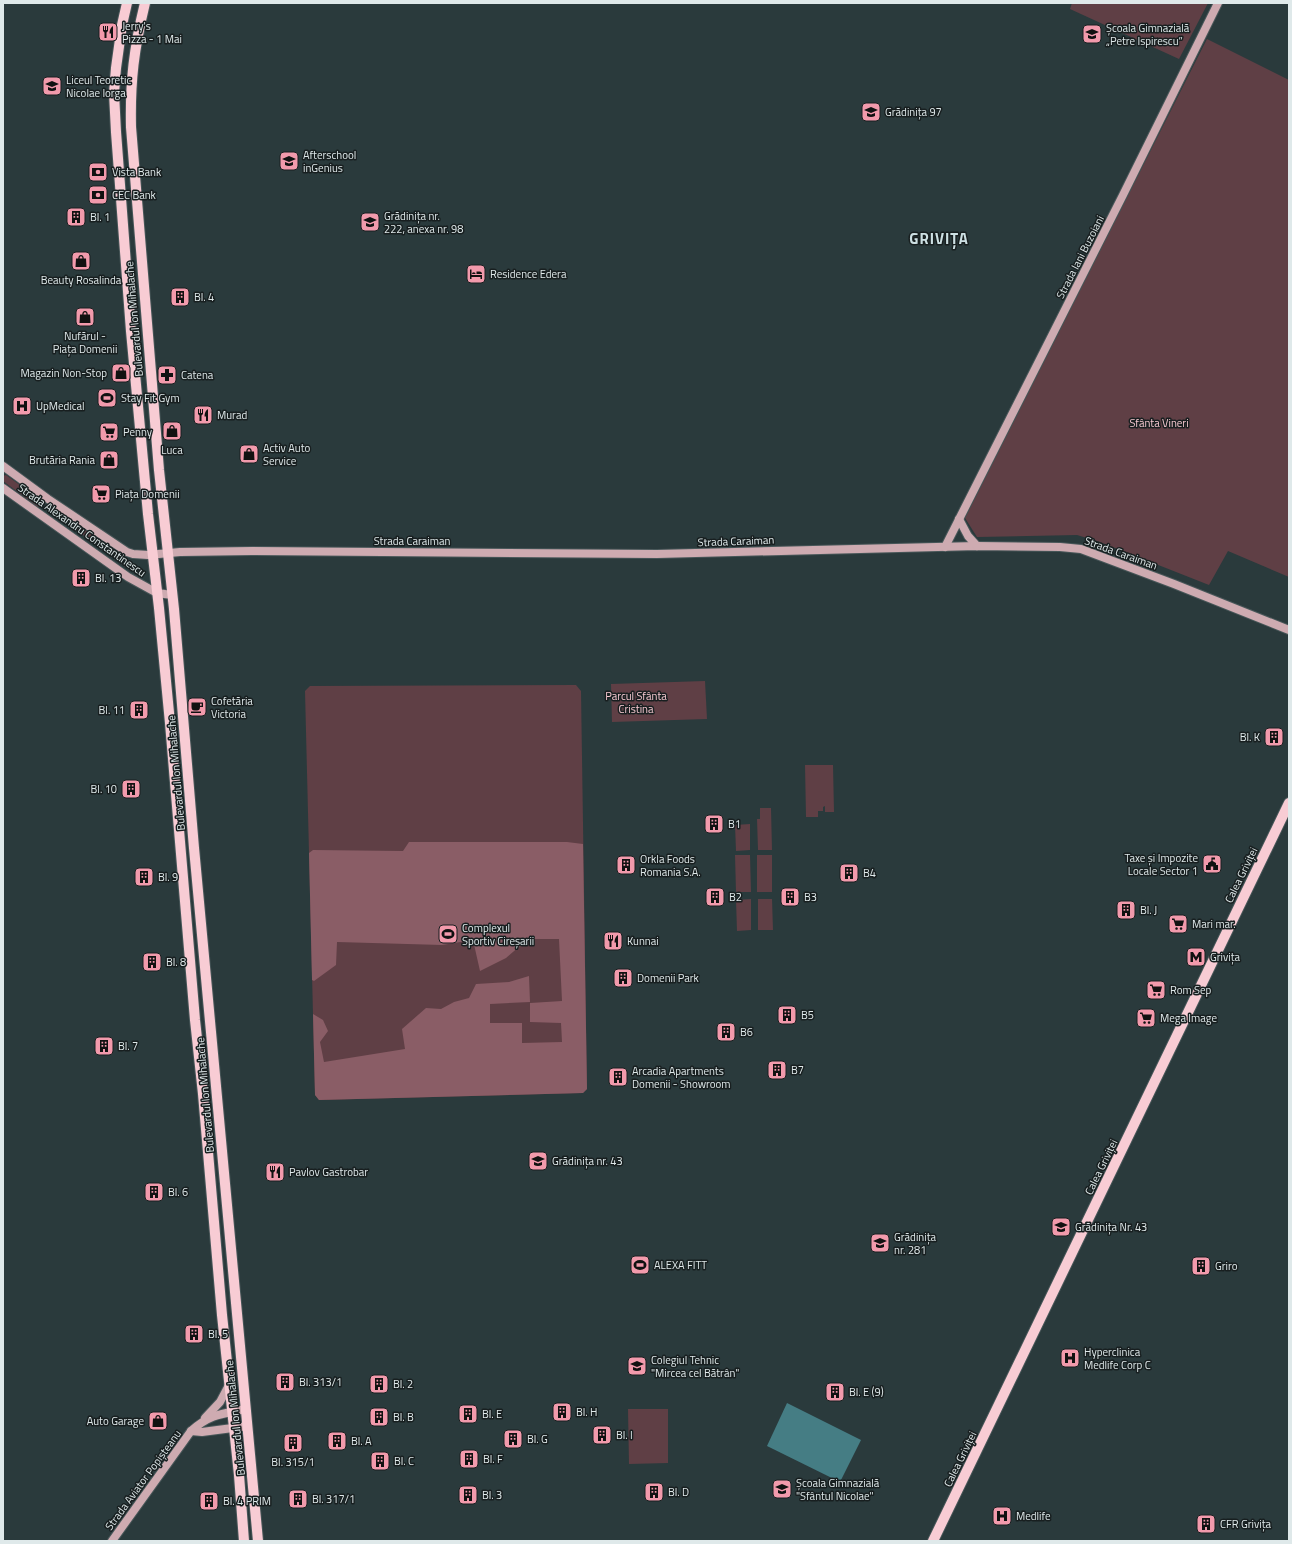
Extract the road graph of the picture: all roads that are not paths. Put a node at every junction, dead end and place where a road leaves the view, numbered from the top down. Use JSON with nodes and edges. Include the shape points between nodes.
{"nodes":[{"id":1,"x":127,"y":3,"type":"edge"},
{"id":2,"x":145,"y":3,"type":"edge"},
{"id":3,"x":1218,"y":3,"type":"edge"},
{"id":4,"x":3,"y":466,"type":"edge"},
{"id":5,"x":3,"y":488,"type":"edge"},
{"id":6,"x":959,"y":519,"type":"junction"},
{"id":7,"x":978,"y":546,"type":"junction"},
{"id":8,"x":945,"y":547,"type":"junction"},
{"id":9,"x":168,"y":553,"type":"junction"},
{"id":10,"x":152,"y":554,"type":"junction"},
{"id":11,"x":157,"y":593,"type":"junction"},
{"id":12,"x":172,"y":595,"type":"junction"},
{"id":13,"x":1289,"y":630,"type":"edge"},
{"id":14,"x":1289,"y":803,"type":"edge"},
{"id":15,"x":229,"y":1385,"type":"junction"},
{"id":16,"x":246,"y":1409,"type":"junction"},
{"id":17,"x":232,"y":1412,"type":"junction"},
{"id":18,"x":202,"y":1421,"type":"junction"},
{"id":19,"x":248,"y":1426,"type":"junction"},
{"id":20,"x":234,"y":1428,"type":"junction"},
{"id":21,"x":192,"y":1431,"type":"junction"},
{"id":22,"x":112,"y":1541,"type":"edge"},
{"id":23,"x":244,"y":1541,"type":"edge"},
{"id":24,"x":258,"y":1541,"type":"edge"},
{"id":25,"x":934,"y":1541,"type":"edge"}],
"edges":[{"from":1,"to":10,"type":"main road","name":"Bulevardul Ion Mihalache","via":[[117,54],[115,107],[131,331]]},
{"from":2,"to":9,"type":"main road","name":"Bulevardul Ion Mihalache","via":[[133,63],[130,127]]},
{"from":3,"to":6,"type":"street","name":"Strada Iani Buzoiani"},
{"from":4,"to":10,"type":"street","name":"Strada Alexandru Constantinescu","via":[[127,552],[139,555]]},
{"from":5,"to":11,"type":"street","name":"Strada Alexandru Constantinescu","via":[[128,578]]},
{"from":6,"to":7,"type":"street","via":[[968,536]]},
{"from":6,"to":8,"type":"street","name":"Strada Iani Buzoiani"},
{"from":7,"to":8,"type":"street","name":"Strada Caraiman"},
{"from":7,"to":13,"type":"street","name":"Strada Caraiman","via":[[1060,546],[1081,549]]},
{"from":8,"to":9,"type":"street","name":"Strada Caraiman","via":[[657,554],[259,551]]},
{"from":9,"to":10,"type":"street","name":"Strada Alexandru Constantinescu"},
{"from":9,"to":12,"type":"main road","name":"Bulevardul Ion Mihalache"},
{"from":10,"to":11,"type":"main road","name":"Bulevardul Ion Mihalache"},
{"from":11,"to":12,"type":"street","name":"Strada Alexandru Constantinescu"},
{"from":11,"to":15,"type":"main road","name":"Bulevardul Ion Mihalache"},
{"from":12,"to":16,"type":"main road","name":"Bulevardul Ion Mihalache"},
{"from":14,"to":25,"type":"main road","name":"Calea Griviței"},
{"from":15,"to":17,"type":"main road","name":"Bulevardul Ion Mihalache"},
{"from":15,"to":18,"type":"street","via":[[220,1402]]},
{"from":16,"to":17,"type":"street","name":"Strada Aviator Popișteanu"},
{"from":16,"to":19,"type":"main road","name":"Bulevardul Ion Mihalache"},
{"from":17,"to":18,"type":"street","name":"Strada Aviator Popișteanu"},
{"from":17,"to":20,"type":"main road","name":"Bulevardul Ion Mihalache"},
{"from":18,"to":21,"type":"street","name":"Strada Aviator Popișteanu"},
{"from":19,"to":20,"type":"street","name":"Strada Aviator Popișteanu"},
{"from":19,"to":24,"type":"main road","name":"Bulevardul Ion Mihalache"},
{"from":20,"to":21,"type":"street","name":"Strada Aviator Popișteanu"},
{"from":20,"to":23,"type":"main road","name":"Bulevardul Ion Mihalache"},
{"from":21,"to":22,"type":"street","name":"Strada Aviator Popișteanu"}]}
